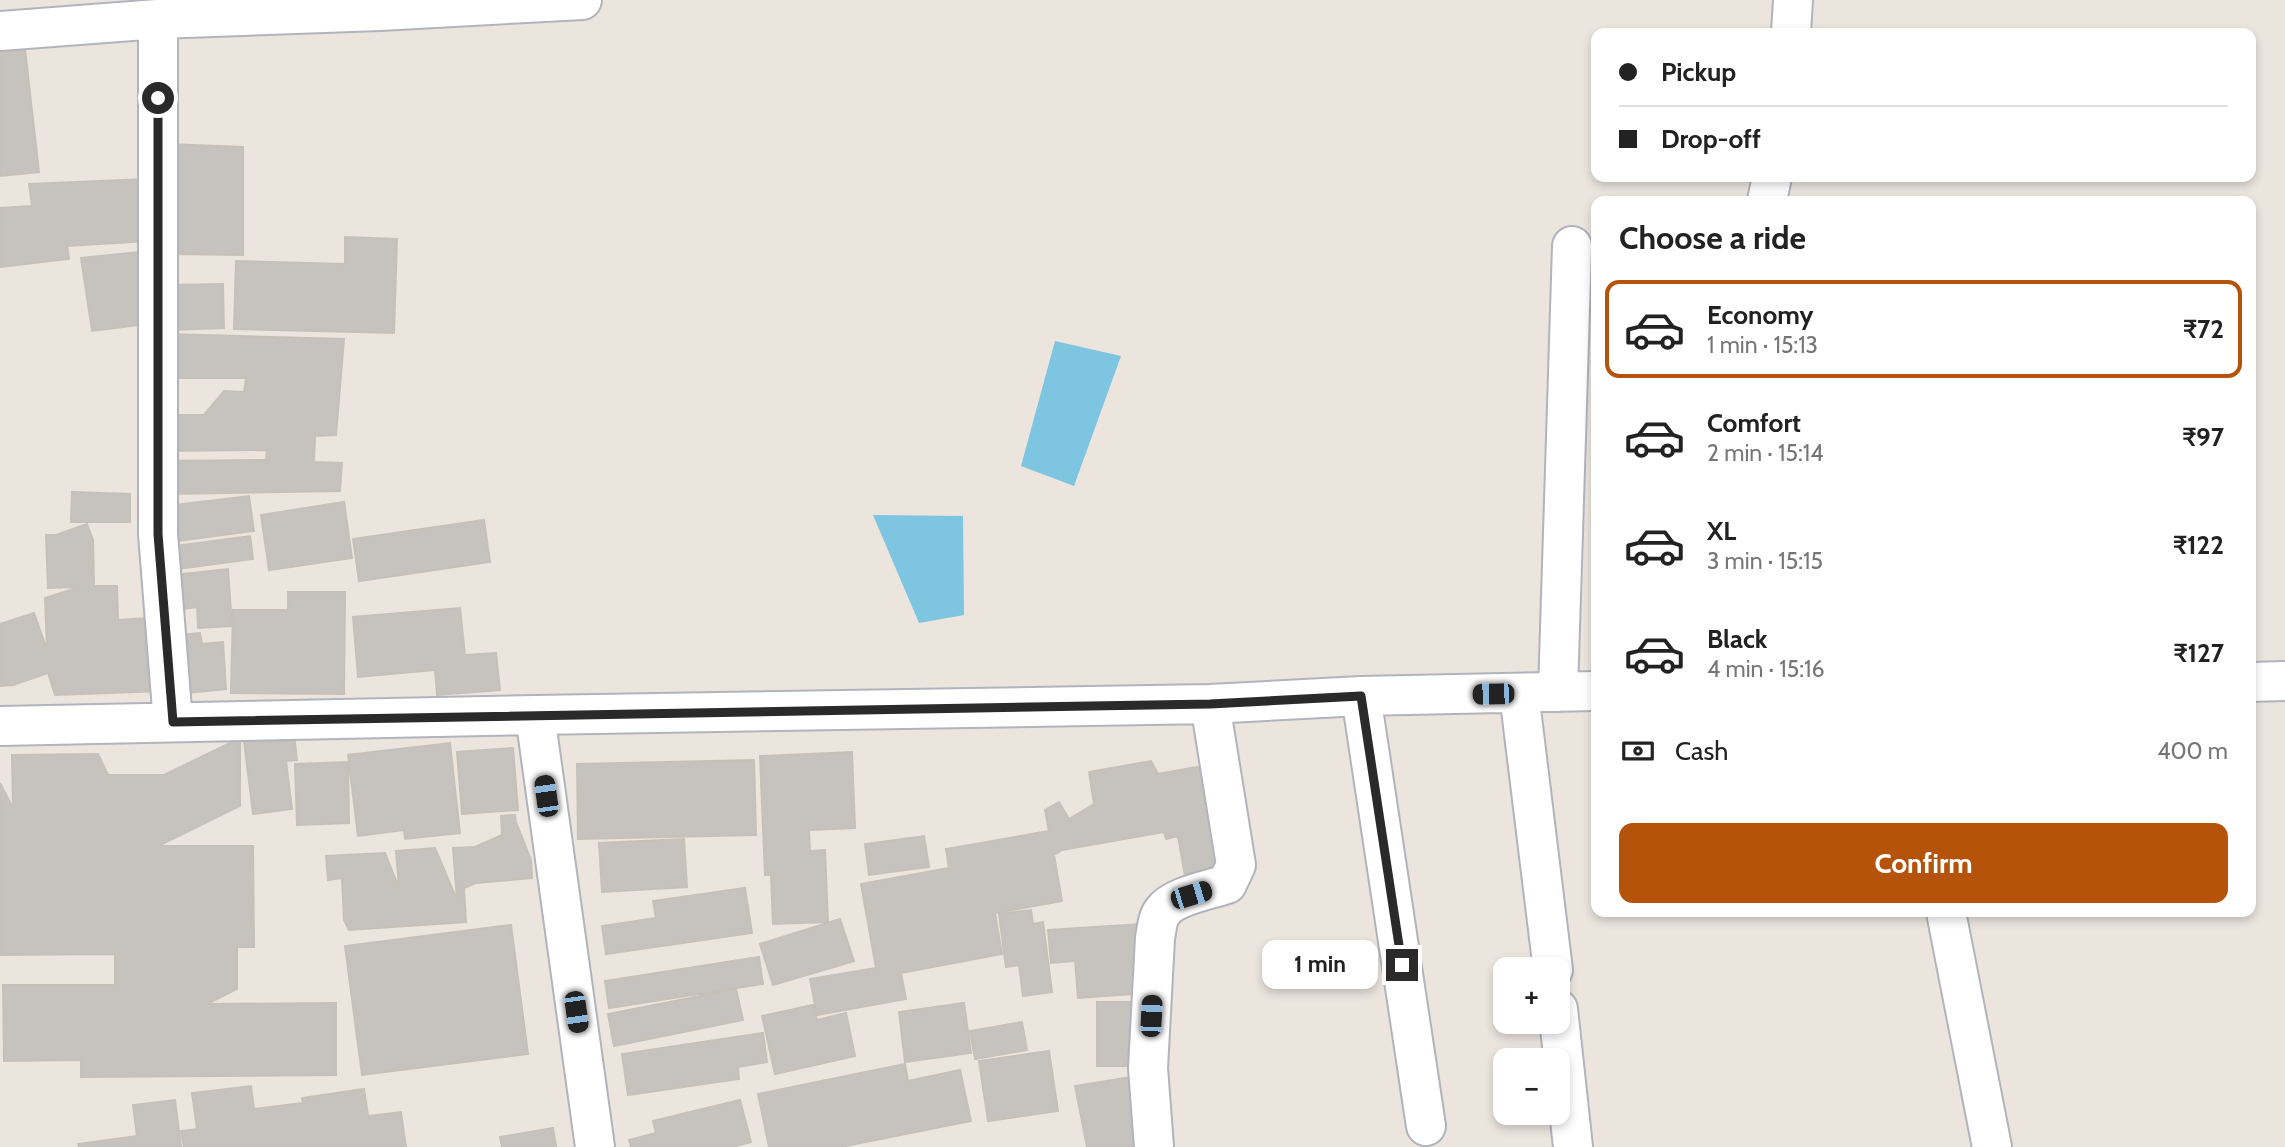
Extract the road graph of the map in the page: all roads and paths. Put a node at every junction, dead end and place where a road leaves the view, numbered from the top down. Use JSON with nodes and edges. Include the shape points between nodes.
{"nodes":[{"id":1,"x":582,"y":0,"type":"edge"},
{"id":2,"x":1793,"y":0,"type":"edge"},
{"id":3,"x":38,"y":14,"type":"edge"},
{"id":4,"x":159,"y":19,"type":"junction"},
{"id":5,"x":1790,"y":28,"type":"edge"},
{"id":6,"x":0,"y":31,"type":"edge"},
{"id":7,"x":1572,"y":246,"type":"dead end"},
{"id":8,"x":2285,"y":681,"type":"edge"},
{"id":9,"x":2256,"y":682,"type":"edge"},
{"id":10,"x":1591,"y":691,"type":"edge"},
{"id":11,"x":1558,"y":692,"type":"junction"},
{"id":12,"x":1519,"y":693,"type":"junction"},
{"id":13,"x":1361,"y":696,"type":"junction"},
{"id":14,"x":1210,"y":704,"type":"junction"},
{"id":15,"x":535,"y":715,"type":"junction"},
{"id":16,"x":173,"y":722,"type":"junction"},
{"id":17,"x":0,"y":726,"type":"edge"},
{"id":18,"x":1947,"y":917,"type":"edge"},
{"id":19,"x":1551,"y":957,"type":"edge"},
{"id":20,"x":1561,"y":1034,"type":"edge"},
{"id":21,"x":1426,"y":1126,"type":"dead end"},
{"id":22,"x":595,"y":1147,"type":"edge"},
{"id":23,"x":1154,"y":1147,"type":"edge"},
{"id":24,"x":1573,"y":1147,"type":"edge"},
{"id":25,"x":1992,"y":1147,"type":"edge"}],
"edges":[{"from":1,"to":4,"type":"street"},
{"from":2,"to":5,"type":"street"},
{"from":3,"to":4,"type":"street"},
{"from":3,"to":6,"type":"street"},
{"from":4,"to":16,"type":"street","via":[[158,534]]},
{"from":7,"to":11,"type":"street"},
{"from":8,"to":9,"type":"street"},
{"from":10,"to":11,"type":"street"},
{"from":11,"to":12,"type":"street"},
{"from":12,"to":13,"type":"street"},
{"from":12,"to":19,"type":"street"},
{"from":13,"to":14,"type":"street"},
{"from":13,"to":21,"type":"street"},
{"from":14,"to":15,"type":"street"},
{"from":14,"to":23,"type":"street","via":[[1236,866],[1227,884],[1173,901],[1158,922],[1148,1068]]},
{"from":15,"to":16,"type":"street"},
{"from":15,"to":22,"type":"street"},
{"from":16,"to":17,"type":"street"},
{"from":18,"to":25,"type":"street"},
{"from":20,"to":24,"type":"street"}]}
